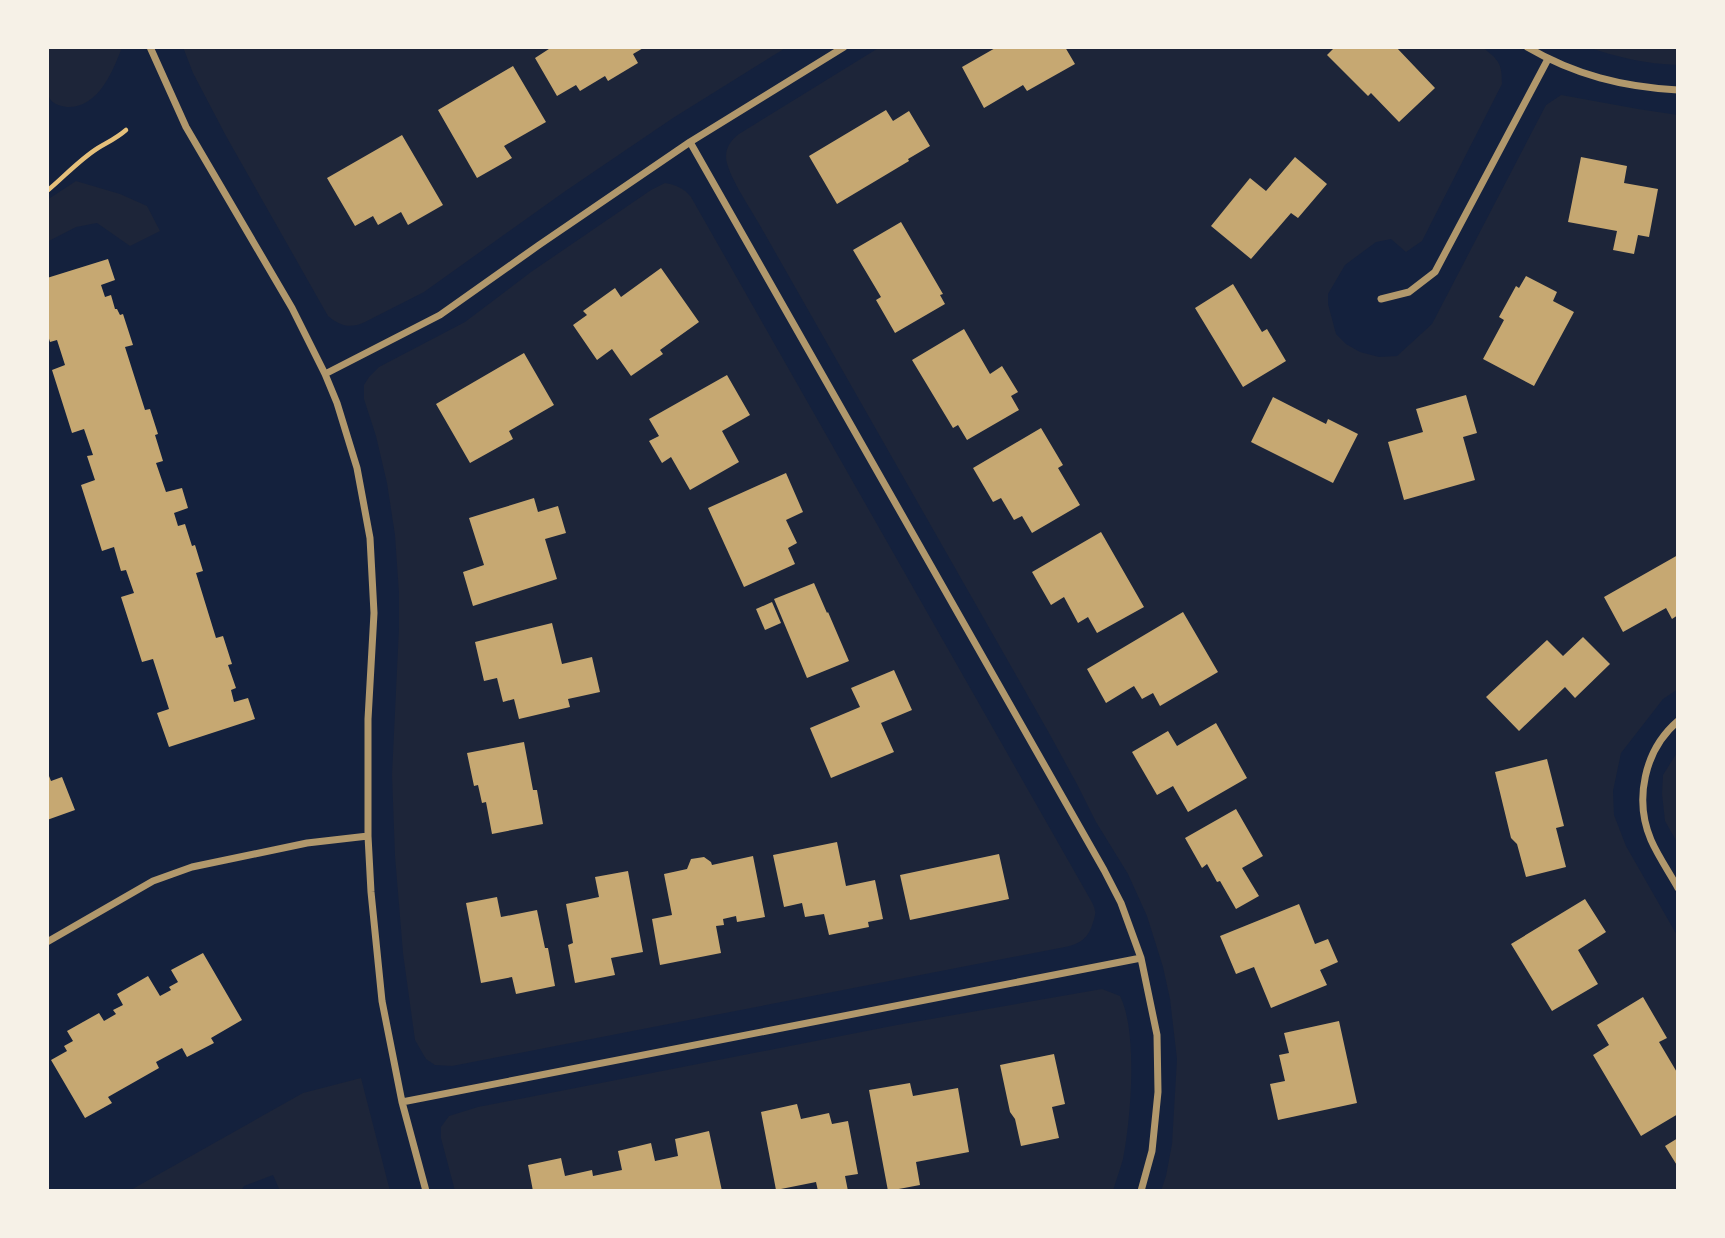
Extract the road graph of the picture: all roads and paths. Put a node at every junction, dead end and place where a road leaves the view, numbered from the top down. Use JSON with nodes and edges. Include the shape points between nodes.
{"nodes":[{"id":1,"x":150,"y":47,"type":"edge"},
{"id":2,"x":844,"y":47,"type":"edge"},
{"id":3,"x":1527,"y":47,"type":"edge"},
{"id":4,"x":1548,"y":59,"type":"junction"},
{"id":5,"x":1678,"y":90,"type":"edge"},
{"id":6,"x":126,"y":130,"type":"dead end"},
{"id":7,"x":690,"y":142,"type":"junction"},
{"id":8,"x":47,"y":191,"type":"edge"},
{"id":9,"x":1381,"y":299,"type":"dead end"},
{"id":10,"x":325,"y":374,"type":"junction"},
{"id":11,"x":1678,"y":721,"type":"edge"},
{"id":12,"x":368,"y":836,"type":"junction"},
{"id":13,"x":1678,"y":888,"type":"edge"},
{"id":14,"x":47,"y":943,"type":"edge"},
{"id":15,"x":1141,"y":958,"type":"junction"},
{"id":16,"x":402,"y":1102,"type":"junction"},
{"id":17,"x":426,"y":1191,"type":"edge"},
{"id":18,"x":1141,"y":1191,"type":"edge"}],
"edges":[{"from":1,"to":10,"type":"street","via":[[186,127],[292,308]]},
{"from":2,"to":7,"type":"street"},
{"from":3,"to":4,"type":"street"},
{"from":4,"to":5,"type":"street","via":[[1597,78]]},
{"from":4,"to":9,"type":"street","via":[[1435,272],[1409,292]]},
{"from":6,"to":8,"type":"path"},
{"from":7,"to":10,"type":"street","via":[[440,315]]},
{"from":7,"to":15,"type":"street","via":[[1104,870]]},
{"from":10,"to":12,"type":"street","via":[[357,468],[370,538],[374,613]]},
{"from":11,"to":13,"type":"street","via":[[1654,751],[1643,782],[1643,814],[1651,841]]},
{"from":12,"to":14,"type":"street","via":[[307,843],[191,867],[153,881]]},
{"from":12,"to":16,"type":"street","via":[[382,1001]]},
{"from":15,"to":16,"type":"street"},
{"from":15,"to":18,"type":"street","via":[[1157,1035],[1158,1092],[1152,1151]]},
{"from":16,"to":17,"type":"street"}]}
